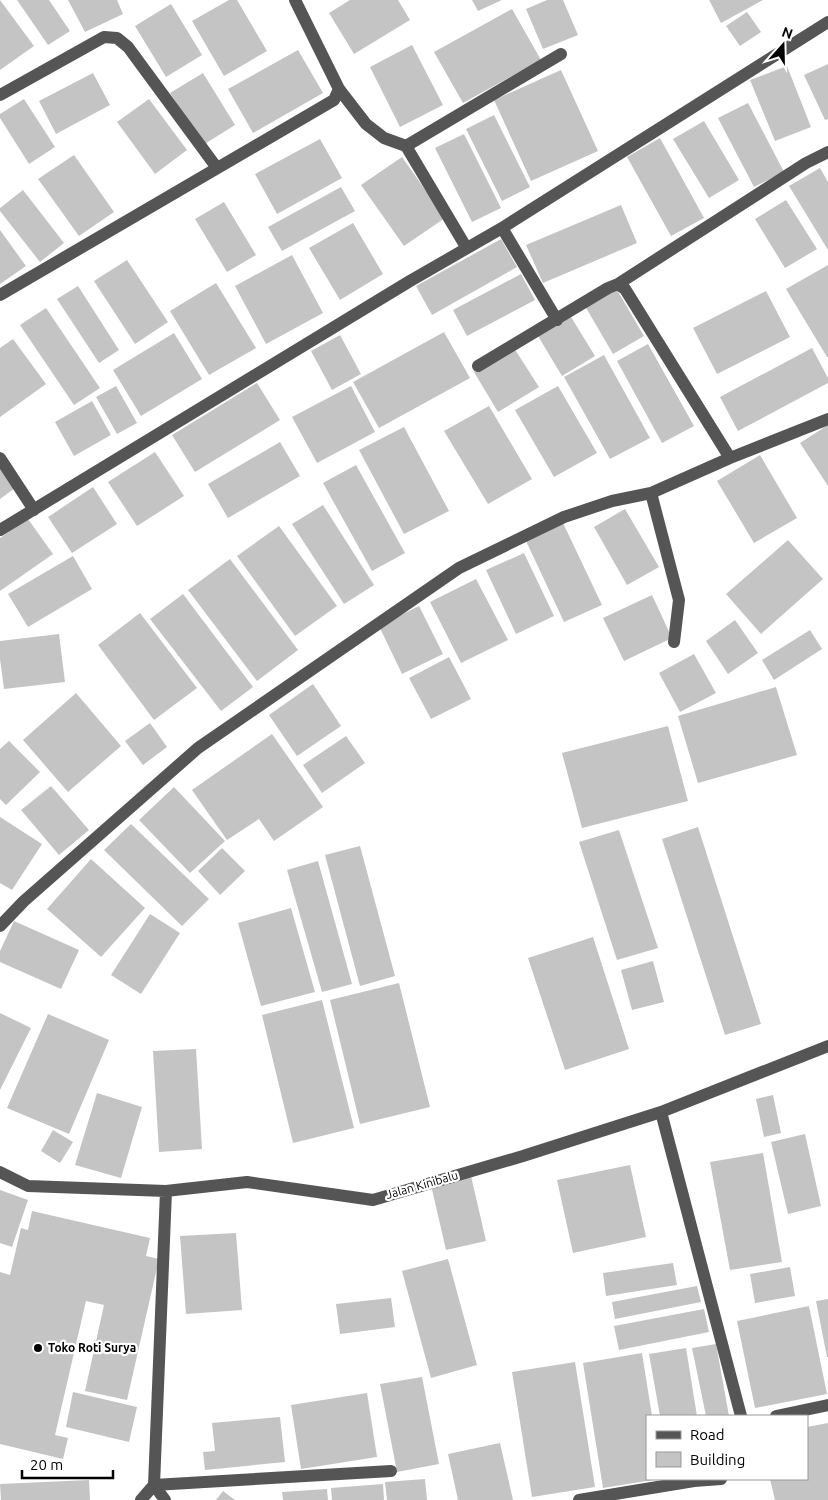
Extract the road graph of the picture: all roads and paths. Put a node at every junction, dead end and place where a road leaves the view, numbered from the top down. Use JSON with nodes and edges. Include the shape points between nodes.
{"nodes":[{"id":1,"x":294,"y":0,"type":"edge"},
{"id":2,"x":828,"y":22,"type":"edge"},
{"id":3,"x":560,"y":54,"type":"dead end"},
{"id":4,"x":339,"y":89,"type":"junction"},
{"id":5,"x":0,"y":95,"type":"edge"},
{"id":6,"x":406,"y":146,"type":"junction"},
{"id":7,"x":828,"y":152,"type":"edge"},
{"id":8,"x":217,"y":168,"type":"junction"},
{"id":9,"x":502,"y":228,"type":"junction"},
{"id":10,"x":466,"y":247,"type":"junction"},
{"id":11,"x":618,"y":284,"type":"junction"},
{"id":12,"x":0,"y":295,"type":"edge"},
{"id":13,"x":557,"y":320,"type":"junction"},
{"id":14,"x":478,"y":366,"type":"dead end"},
{"id":15,"x":828,"y":419,"type":"edge"},
{"id":16,"x":0,"y":458,"type":"edge"},
{"id":17,"x":730,"y":458,"type":"junction"},
{"id":18,"x":651,"y":493,"type":"junction"},
{"id":19,"x":34,"y":510,"type":"junction"},
{"id":20,"x":0,"y":530,"type":"edge"},
{"id":21,"x":674,"y":642,"type":"dead end"},
{"id":22,"x":0,"y":926,"type":"edge"},
{"id":23,"x":828,"y":1046,"type":"edge"},
{"id":24,"x":661,"y":1112,"type":"junction"},
{"id":25,"x":0,"y":1172,"type":"edge"},
{"id":26,"x":166,"y":1191,"type":"junction"},
{"id":27,"x":828,"y":1405,"type":"edge"},
{"id":28,"x":741,"y":1415,"type":"edge"},
{"id":29,"x":781,"y":1415,"type":"edge"},
{"id":30,"x":391,"y":1471,"type":"dead end"},
{"id":31,"x":708,"y":1480,"type":"edge"},
{"id":32,"x":154,"y":1485,"type":"junction"},
{"id":33,"x":141,"y":1500,"type":"edge"},
{"id":34,"x":165,"y":1500,"type":"edge"},
{"id":35,"x":580,"y":1500,"type":"edge"}],
"edges":[{"from":1,"to":4,"type":"street"},
{"from":2,"to":9,"type":"street"},
{"from":3,"to":6,"type":"street"},
{"from":4,"to":6,"type":"street","via":[[366,124],[384,138]]},
{"from":4,"to":8,"type":"street","via":[[334,100]]},
{"from":5,"to":8,"type":"street","via":[[104,37],[117,38],[128,47]]},
{"from":6,"to":10,"type":"street"},
{"from":7,"to":11,"type":"street","via":[[806,162]]},
{"from":8,"to":12,"type":"street"},
{"from":9,"to":10,"type":"street"},
{"from":9,"to":13,"type":"street"},
{"from":10,"to":19,"type":"street"},
{"from":11,"to":13,"type":"street"},
{"from":11,"to":17,"type":"street","via":[[625,289]]},
{"from":13,"to":14,"type":"street"},
{"from":15,"to":17,"type":"street"},
{"from":16,"to":19,"type":"street"},
{"from":17,"to":18,"type":"street"},
{"from":18,"to":21,"type":"street","via":[[679,600]]},
{"from":18,"to":22,"type":"street","via":[[612,501],[564,517],[450,574],[198,748],[24,901]]},
{"from":19,"to":20,"type":"street"},
{"from":23,"to":24,"type":"street","name":"Jalan Kinibalu"},
{"from":24,"to":26,"type":"street","name":"Jalan Kinibalu","via":[[373,1200],[247,1182]]},
{"from":24,"to":28,"type":"street"},
{"from":25,"to":26,"type":"street","name":"Jalan Kinibalu","via":[[28,1186]]},
{"from":26,"to":32,"type":"street"},
{"from":27,"to":29,"type":"street"},
{"from":30,"to":32,"type":"street"},
{"from":31,"to":35,"type":"street"},
{"from":32,"to":33,"type":"street"},
{"from":32,"to":34,"type":"street"}]}
